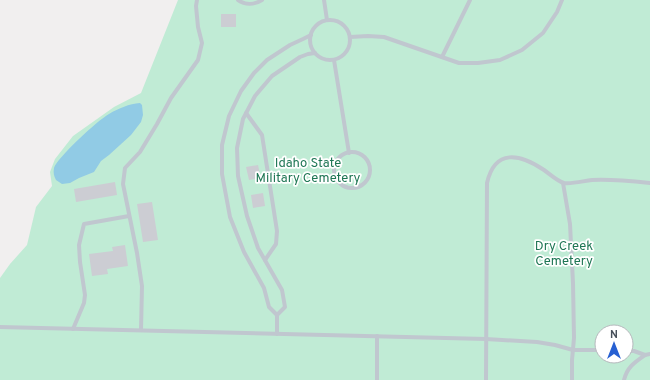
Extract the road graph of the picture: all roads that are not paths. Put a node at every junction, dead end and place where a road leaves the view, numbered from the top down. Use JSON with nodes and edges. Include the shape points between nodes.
{"nodes":[{"id":1,"x":197,"y":0,"type":"edge"},
{"id":2,"x":238,"y":0,"type":"edge"},
{"id":3,"x":262,"y":0,"type":"edge"},
{"id":4,"x":324,"y":0,"type":"edge"},
{"id":5,"x":470,"y":0,"type":"edge"},
{"id":6,"x":562,"y":0,"type":"edge"},
{"id":7,"x":327,"y":20,"type":"junction"},
{"id":8,"x":311,"y":35,"type":"junction"},
{"id":9,"x":350,"y":37,"type":"junction"},
{"id":10,"x":315,"y":54,"type":"junction"},
{"id":11,"x":442,"y":57,"type":"junction"},
{"id":12,"x":334,"y":60,"type":"junction"},
{"id":13,"x":246,"y":113,"type":"junction"},
{"id":14,"x":349,"y":153,"type":"junction"},
{"id":15,"x":563,"y":183,"type":"junction"},
{"id":16,"x":650,"y":183,"type":"edge"},
{"id":17,"x":130,"y":216,"type":"junction"},
{"id":18,"x":265,"y":260,"type":"junction"},
{"id":19,"x":277,"y":315,"type":"junction"},
{"id":20,"x":0,"y":327,"type":"edge"},
{"id":21,"x":73,"y":329,"type":"junction"},
{"id":22,"x":141,"y":330,"type":"junction"},
{"id":23,"x":277,"y":334,"type":"junction"},
{"id":24,"x":377,"y":336,"type":"junction"},
{"id":25,"x":486,"y":339,"type":"junction"},
{"id":26,"x":573,"y":350,"type":"junction"},
{"id":27,"x":594,"y":350,"type":"edge"},
{"id":28,"x":634,"y":351,"type":"edge"},
{"id":29,"x":648,"y":355,"type":"edge"},
{"id":30,"x":377,"y":380,"type":"edge"},
{"id":31,"x":486,"y":380,"type":"edge"},
{"id":32,"x":572,"y":380,"type":"edge"},
{"id":33,"x":624,"y":380,"type":"edge"}],
"edges":[{"from":1,"to":17,"type":"lane","via":[[198,27],[202,43],[198,60],[171,98],[140,152],[125,168],[123,184]]},
{"from":2,"to":3,"type":"lane","via":[[246,4]]},
{"from":4,"to":7,"type":"lane"},
{"from":5,"to":11,"type":"lane"},
{"from":6,"to":11,"type":"lane","via":[[543,33],[522,50],[500,60],[478,63],[459,62]]},
{"from":7,"to":8,"type":"lane","via":[[320,22]]},
{"from":7,"to":9,"type":"lane","via":[[334,20],[346,27]]},
{"from":8,"to":10,"type":"lane","via":[[311,47]]},
{"from":8,"to":19,"type":"lane","via":[[267,60],[254,73],[241,91],[229,116],[222,145],[222,174],[230,217],[244,252],[264,288],[269,307]]},
{"from":9,"to":11,"type":"lane","via":[[384,37]]},
{"from":9,"to":12,"type":"lane","via":[[347,52]]},
{"from":10,"to":12,"type":"lane","via":[[324,60]]},
{"from":10,"to":13,"type":"lane","via":[[300,57],[272,76],[255,96]]},
{"from":12,"to":14,"type":"lane"},
{"from":13,"to":18,"type":"lane","via":[[237,148],[238,176],[246,216]]},
{"from":13,"to":18,"type":"lane","via":[[262,135],[277,230],[276,244]]},
{"from":14,"to":14,"type":"lane","via":[[339,158],[335,175],[342,184],[353,188],[368,180],[370,168],[366,158],[361,154]]},
{"from":15,"to":16,"type":"lane","via":[[591,180]]},
{"from":15,"to":25,"type":"lane","via":[[518,157],[502,159],[489,172]]},
{"from":15,"to":26,"type":"lane","via":[[570,224]]},
{"from":17,"to":21,"type":"lane","via":[[84,224],[78,245],[85,295]]},
{"from":17,"to":22,"type":"lane","via":[[142,286]]},
{"from":18,"to":19,"type":"lane","via":[[282,290],[285,307]]},
{"from":19,"to":23,"type":"lane"},
{"from":20,"to":21,"type":"lane"},
{"from":21,"to":22,"type":"lane"},
{"from":22,"to":23,"type":"lane"},
{"from":23,"to":24,"type":"lane"},
{"from":24,"to":25,"type":"lane"},
{"from":24,"to":30,"type":"lane"},
{"from":25,"to":26,"type":"lane","via":[[538,342]]},
{"from":25,"to":31,"type":"lane"},
{"from":26,"to":27,"type":"lane"},
{"from":26,"to":32,"type":"lane"},
{"from":28,"to":29,"type":"lane"},
{"from":29,"to":33,"type":"lane","via":[[634,362],[625,374]]}]}
